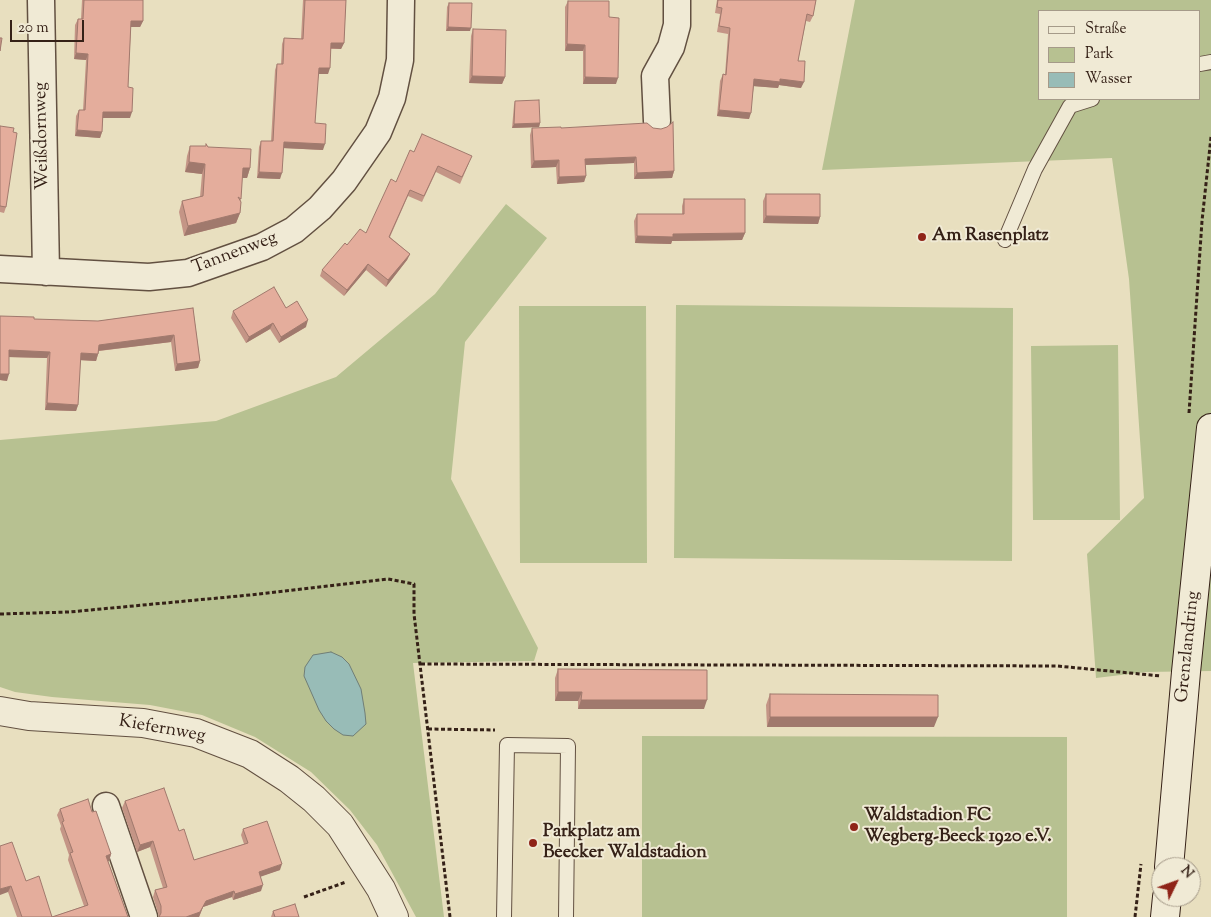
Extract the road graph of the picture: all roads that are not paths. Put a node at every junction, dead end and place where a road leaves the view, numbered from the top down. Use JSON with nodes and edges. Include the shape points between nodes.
{"nodes":[{"id":1,"x":41,"y":0,"type":"edge"},
{"id":2,"x":401,"y":0,"type":"edge"},
{"id":3,"x":677,"y":0,"type":"edge"},
{"id":4,"x":1089,"y":100,"type":"edge"},
{"id":5,"x":657,"y":120,"type":"dead end"},
{"id":6,"x":1005,"y":240,"type":"dead end"},
{"id":7,"x":0,"y":269,"type":"edge"},
{"id":8,"x":46,"y":272,"type":"junction"},
{"id":9,"x":1200,"y":424,"type":"edge"},
{"id":10,"x":0,"y":711,"type":"edge"},
{"id":11,"x":106,"y":806,"type":"dead end"},
{"id":12,"x":1170,"y":857,"type":"edge"},
{"id":13,"x":144,"y":917,"type":"edge"},
{"id":14,"x":394,"y":917,"type":"edge"},
{"id":15,"x":504,"y":917,"type":"edge"},
{"id":16,"x":566,"y":917,"type":"edge"}],
"edges":[{"from":1,"to":8,"type":"street","name":"Weißdornweg"},
{"from":2,"to":8,"type":"street","name":"Tannenweg","via":[[400,60],[392,98],[378,132],[344,181],[294,230],[262,247],[188,273],[149,277]]},
{"from":3,"to":5,"type":"street","via":[[677,25],[671,47],[655,76]]},
{"from":4,"to":6,"type":"lane","via":[[1070,106],[1035,169]]},
{"from":7,"to":8,"type":"street","name":"Tannenweg"},
{"from":9,"to":12,"type":"street","name":"Grenzlandring","via":[[1186,672]]},
{"from":10,"to":14,"type":"street","name":"Kiefernweg","via":[[28,716],[143,723],[196,733],[250,754],[289,778],[340,825],[382,889]]},
{"from":11,"to":13,"type":"street"},
{"from":15,"to":16,"type":"lane","via":[[507,745],[568,746]]}]}
